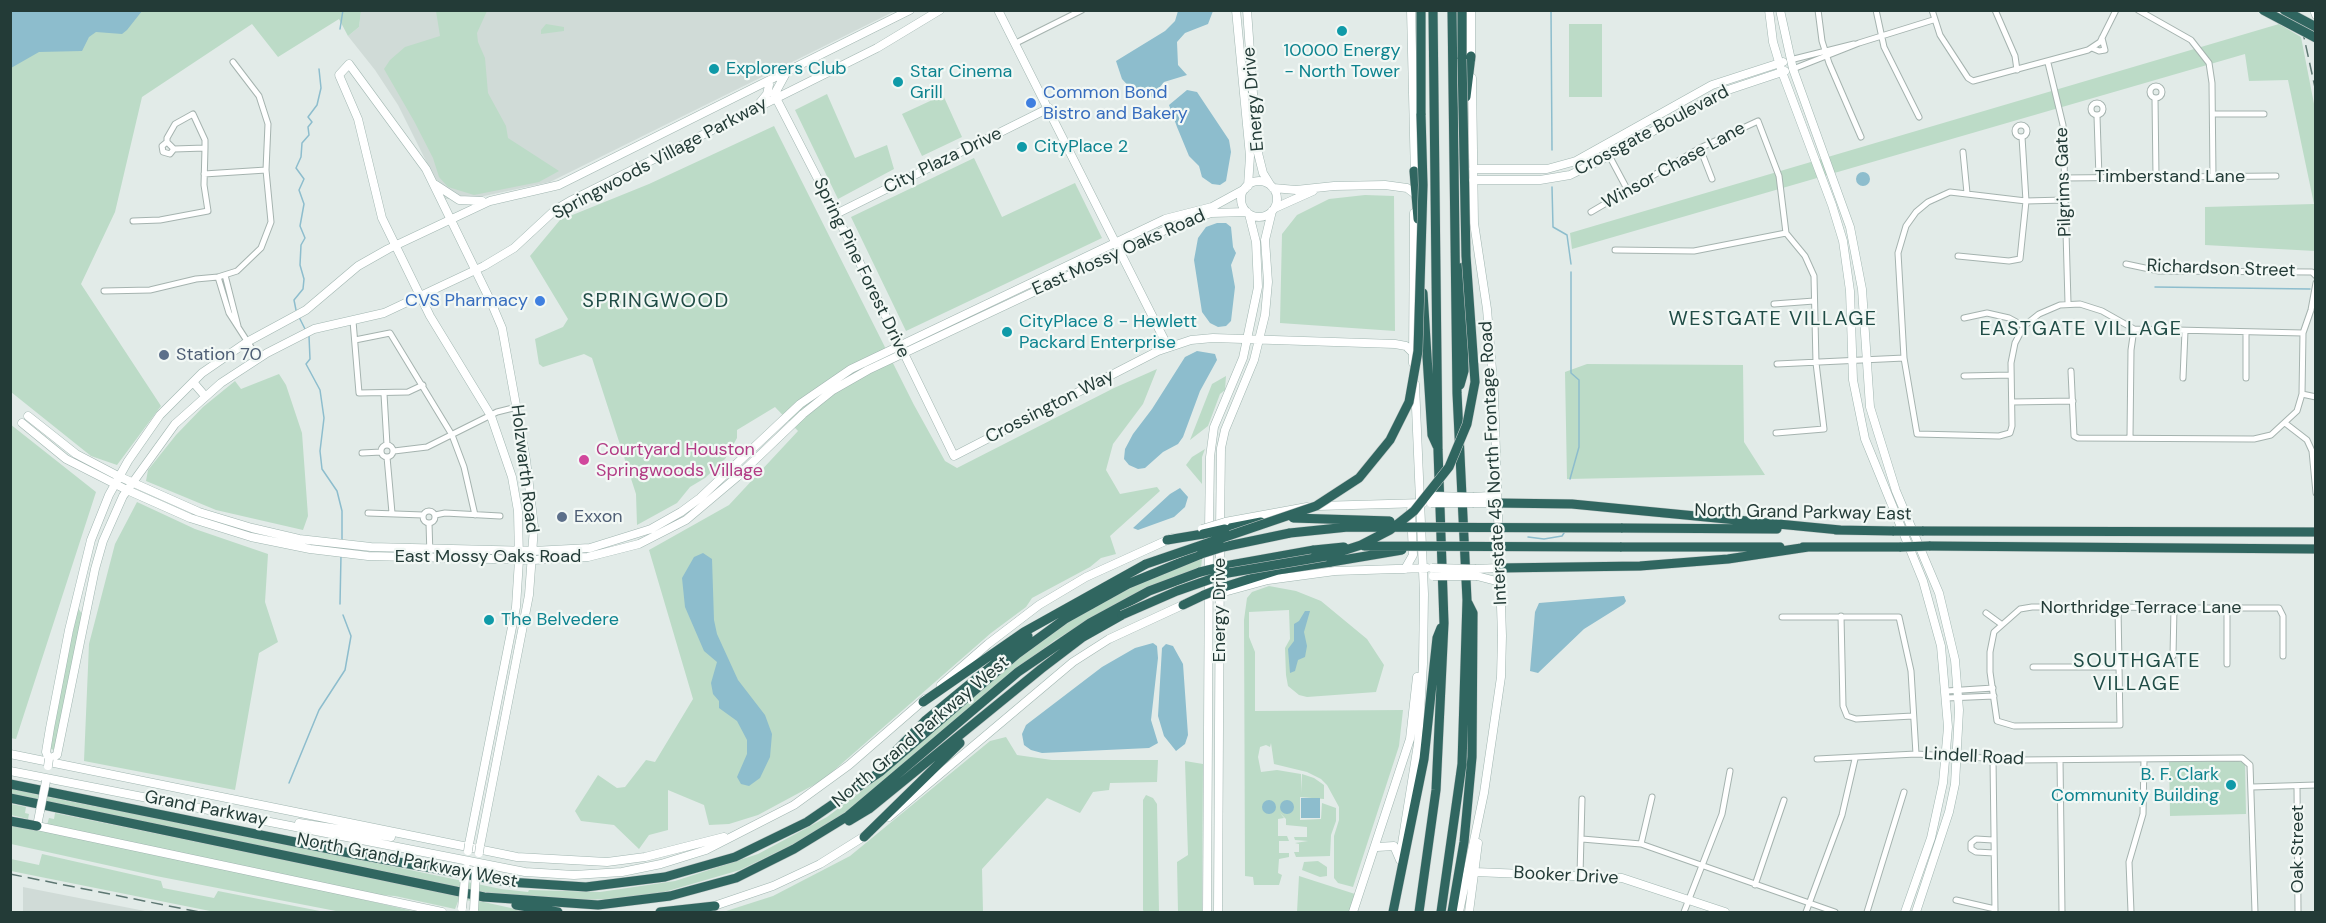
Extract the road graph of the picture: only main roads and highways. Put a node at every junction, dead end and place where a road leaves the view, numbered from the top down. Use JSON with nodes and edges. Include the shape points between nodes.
{"nodes":[{"id":1,"x":910,"y":10,"type":"edge"},
{"id":2,"x":940,"y":10,"type":"edge"},
{"id":3,"x":1236,"y":10,"type":"edge"},
{"id":4,"x":1247,"y":10,"type":"edge"},
{"id":5,"x":1411,"y":10,"type":"edge"},
{"id":6,"x":1421,"y":10,"type":"edge"},
{"id":7,"x":1433,"y":10,"type":"edge"},
{"id":8,"x":1452,"y":10,"type":"edge"},
{"id":9,"x":1462,"y":10,"type":"edge"},
{"id":10,"x":1471,"y":10,"type":"edge"},
{"id":11,"x":1769,"y":10,"type":"edge"},
{"id":12,"x":1780,"y":10,"type":"edge"},
{"id":13,"x":2263,"y":10,"type":"edge"},
{"id":14,"x":2284,"y":10,"type":"edge"},
{"id":15,"x":2314,"y":10,"type":"edge"},
{"id":16,"x":1001,"y":12,"type":"edge"},
{"id":17,"x":2316,"y":15,"type":"edge"},
{"id":18,"x":2316,"y":27,"type":"edge"},
{"id":19,"x":2316,"y":38,"type":"edge"},
{"id":20,"x":1467,"y":57,"type":"junction"},
{"id":21,"x":1790,"y":60,"type":"junction"},
{"id":22,"x":1779,"y":63,"type":"junction"},
{"id":23,"x":1793,"y":69,"type":"junction"},
{"id":24,"x":786,"y":72,"type":"junction"},
{"id":25,"x":1782,"y":72,"type":"junction"},
{"id":26,"x":768,"y":83,"type":"junction"},
{"id":27,"x":1718,"y":83,"type":"junction"},
{"id":28,"x":1722,"y":92,"type":"junction"},
{"id":29,"x":775,"y":96,"type":"junction"},
{"id":30,"x":755,"y":108,"type":"junction"},
{"id":31,"x":1049,"y":108,"type":"junction"},
{"id":32,"x":1661,"y":114,"type":"junction"},
{"id":33,"x":1666,"y":123,"type":"junction"},
{"id":34,"x":1813,"y":143,"type":"junction"},
{"id":35,"x":1473,"y":169,"type":"junction"},
{"id":36,"x":1414,"y":173,"type":"junction"},
{"id":37,"x":1473,"y":180,"type":"junction"},
{"id":38,"x":432,"y":181,"type":"junction"},
{"id":39,"x":1385,"y":185,"type":"junction"},
{"id":40,"x":1272,"y":187,"type":"junction"},
{"id":41,"x":1246,"y":188,"type":"junction"},
{"id":42,"x":1317,"y":189,"type":"junction"},
{"id":43,"x":1415,"y":194,"type":"junction"},
{"id":44,"x":490,"y":201,"type":"junction"},
{"id":45,"x":1274,"y":209,"type":"junction"},
{"id":46,"x":1248,"y":213,"type":"junction"},
{"id":47,"x":836,"y":214,"type":"junction"},
{"id":48,"x":450,"y":219,"type":"junction"},
{"id":49,"x":1850,"y":227,"type":"junction"},
{"id":50,"x":1840,"y":231,"type":"junction"},
{"id":51,"x":396,"y":246,"type":"junction"},
{"id":52,"x":1118,"y":246,"type":"junction"},
{"id":53,"x":476,"y":269,"type":"junction"},
{"id":54,"x":421,"y":296,"type":"junction"},
{"id":55,"x":1412,"y":336,"type":"junction"},
{"id":56,"x":1247,"y":339,"type":"junction"},
{"id":57,"x":1258,"y":339,"type":"junction"},
{"id":58,"x":1395,"y":344,"type":"junction"},
{"id":59,"x":1168,"y":347,"type":"junction"},
{"id":60,"x":901,"y":350,"type":"junction"},
{"id":61,"x":1413,"y":353,"type":"junction"},
{"id":62,"x":193,"y":382,"type":"junction"},
{"id":63,"x":1457,"y":393,"type":"junction"},
{"id":64,"x":205,"y":396,"type":"junction"},
{"id":65,"x":802,"y":402,"type":"junction"},
{"id":66,"x":808,"y":410,"type":"junction"},
{"id":67,"x":28,"y":416,"type":"dead end"},
{"id":68,"x":22,"y":423,"type":"dead end"},
{"id":69,"x":1438,"y":450,"type":"junction"},
{"id":70,"x":954,"y":456,"type":"joint"},
{"id":71,"x":1210,"y":457,"type":"junction"},
{"id":72,"x":1221,"y":457,"type":"junction"},
{"id":73,"x":116,"y":480,"type":"junction"},
{"id":74,"x":131,"y":482,"type":"junction"},
{"id":75,"x":1420,"y":488,"type":"junction"},
{"id":76,"x":127,"y":490,"type":"junction"},
{"id":77,"x":1497,"y":490,"type":"junction"},
{"id":78,"x":1896,"y":491,"type":"junction"},
{"id":79,"x":1887,"y":495,"type":"junction"},
{"id":80,"x":1431,"y":499,"type":"junction"},
{"id":81,"x":1474,"y":500,"type":"junction"},
{"id":82,"x":1404,"y":503,"type":"junction"},
{"id":83,"x":1421,"y":503,"type":"junction"},
{"id":84,"x":1497,"y":503,"type":"junction"},
{"id":85,"x":1225,"y":526,"type":"junction"},
{"id":86,"x":1446,"y":527,"type":"junction"},
{"id":87,"x":1840,"y":530,"type":"junction"},
{"id":88,"x":2311,"y":532,"type":"edge"},
{"id":89,"x":1290,"y":533,"type":"joint"},
{"id":90,"x":1167,"y":540,"type":"joint"},
{"id":91,"x":1421,"y":546,"type":"junction"},
{"id":92,"x":326,"y":547,"type":"junction"},
{"id":93,"x":1808,"y":547,"type":"junction"},
{"id":94,"x":1314,"y":549,"type":"joint"},
{"id":95,"x":2311,"y":549,"type":"edge"},
{"id":96,"x":430,"y":552,"type":"junction"},
{"id":97,"x":519,"y":555,"type":"junction"},
{"id":98,"x":533,"y":556,"type":"junction"},
{"id":99,"x":1422,"y":568,"type":"junction"},
{"id":100,"x":1499,"y":568,"type":"junction"},
{"id":101,"x":1405,"y":569,"type":"junction"},
{"id":102,"x":1433,"y":572,"type":"junction"},
{"id":103,"x":1476,"y":573,"type":"junction"},
{"id":104,"x":1500,"y":582,"type":"junction"},
{"id":105,"x":1423,"y":583,"type":"junction"},
{"id":106,"x":1224,"y":590,"type":"junction"},
{"id":107,"x":1467,"y":600,"type":"junction"},
{"id":108,"x":75,"y":601,"type":"junction"},
{"id":109,"x":86,"y":604,"type":"junction"},
{"id":110,"x":1183,"y":605,"type":"joint"},
{"id":111,"x":1944,"y":610,"type":"junction"},
{"id":112,"x":1058,"y":612,"type":"junction"},
{"id":113,"x":1933,"y":614,"type":"junction"},
{"id":114,"x":1444,"y":623,"type":"junction"},
{"id":115,"x":1424,"y":631,"type":"junction"},
{"id":116,"x":923,"y":702,"type":"junction"},
{"id":117,"x":988,"y":714,"type":"junction"},
{"id":118,"x":10,"y":754,"type":"edge"},
{"id":119,"x":49,"y":760,"type":"junction"},
{"id":120,"x":1208,"y":763,"type":"junction"},
{"id":121,"x":1219,"y":764,"type":"junction"},
{"id":122,"x":10,"y":771,"type":"edge"},
{"id":123,"x":46,"y":779,"type":"junction"},
{"id":124,"x":866,"y":780,"type":"junction"},
{"id":125,"x":10,"y":784,"type":"edge"},
{"id":126,"x":1484,"y":793,"type":"junction"},
{"id":127,"x":10,"y":798,"type":"edge"},
{"id":128,"x":164,"y":801,"type":"junction"},
{"id":129,"x":10,"y":821,"type":"edge"},
{"id":130,"x":37,"y":826,"type":"junction"},
{"id":131,"x":751,"y":827,"type":"junction"},
{"id":132,"x":864,"y":837,"type":"junction"},
{"id":133,"x":450,"y":844,"type":"junction"},
{"id":134,"x":1377,"y":847,"type":"junction"},
{"id":135,"x":794,"y":849,"type":"junction"},
{"id":136,"x":1400,"y":860,"type":"junction"},
{"id":137,"x":1922,"y":864,"type":"junction"},
{"id":138,"x":466,"y":865,"type":"junction"},
{"id":139,"x":477,"y":866,"type":"junction"},
{"id":140,"x":1931,"y":868,"type":"junction"},
{"id":141,"x":1475,"y":872,"type":"junction"},
{"id":142,"x":484,"y":897,"type":"junction"},
{"id":143,"x":715,"y":906,"type":"junction"},
{"id":144,"x":462,"y":910,"type":"edge"},
{"id":145,"x":474,"y":911,"type":"edge"},
{"id":146,"x":442,"y":912,"type":"edge"},
{"id":147,"x":558,"y":912,"type":"edge"},
{"id":148,"x":660,"y":912,"type":"edge"},
{"id":149,"x":692,"y":912,"type":"edge"},
{"id":150,"x":1207,"y":912,"type":"edge"},
{"id":151,"x":1218,"y":912,"type":"edge"},
{"id":152,"x":1353,"y":912,"type":"edge"},
{"id":153,"x":1393,"y":912,"type":"edge"},
{"id":154,"x":1419,"y":912,"type":"edge"},
{"id":155,"x":1441,"y":912,"type":"edge"},
{"id":156,"x":1452,"y":912,"type":"edge"},
{"id":157,"x":1460,"y":912,"type":"edge"},
{"id":158,"x":1469,"y":912,"type":"edge"},
{"id":159,"x":1725,"y":912,"type":"edge"},
{"id":160,"x":1905,"y":912,"type":"edge"},
{"id":161,"x":1916,"y":912,"type":"edge"}],
"edges":[{"from":1,"to":24,"type":"main road","name":"Springwoods Village Parkway"},
{"from":2,"to":29,"type":"main road","name":"Springwoods Village Parkway","via":[[905,33]]},
{"from":3,"to":41,"type":"main road","name":"Energy Drive","via":[[1250,156]]},
{"from":4,"to":40,"type":"main road","name":"Energy Drive","via":[[1257,149],[1263,173]]},
{"from":5,"to":36,"type":"main road"},
{"from":6,"to":112,"type":"highway","bridge":true,"via":[[1423,185],[1418,351],[1409,402],[1390,440],[1359,478],[1316,506],[1146,564]]},
{"from":7,"to":69,"type":"highway"},
{"from":8,"to":63,"type":"highway"},
{"from":9,"to":20,"type":"highway"},
{"from":10,"to":20,"type":"main road","name":"Interstate 45 North Frontage Road"},
{"from":11,"to":22,"type":"main road"},
{"from":12,"to":21,"type":"main road"},
{"from":13,"to":19,"type":"highway","bridge":true},
{"from":14,"to":18,"type":"highway","bridge":true},
{"from":15,"to":17,"type":"main road"},
{"from":16,"to":31,"type":"main road"},
{"from":20,"to":35,"type":"main road","name":"Interstate 45 North Frontage Road"},
{"from":20,"to":63,"type":"highway","via":[[1464,371]]},
{"from":20,"to":117,"type":"highway","bridge":true,"via":[[1466,256],[1475,382],[1467,424],[1449,467],[1414,511],[1390,530],[1327,556],[1221,575],[1159,598],[1083,637]]},
{"from":21,"to":22,"type":"main road","name":"Crossgate Boulevard"},
{"from":21,"to":23,"type":"main road"},
{"from":22,"to":25,"type":"main road"},
{"from":22,"to":27,"type":"main road","name":"Crossgate Boulevard"},
{"from":23,"to":25,"type":"main road","name":"Crossgate Boulevard"},
{"from":23,"to":34,"type":"main road"},
{"from":24,"to":26,"type":"main road","name":"Springwoods Village Parkway"},
{"from":24,"to":29,"type":"main road"},
{"from":25,"to":28,"type":"main road","name":"Crossgate Boulevard"},
{"from":25,"to":34,"type":"main road"},
{"from":26,"to":30,"type":"main road","via":[[767,94]]},
{"from":26,"to":44,"type":"main road","name":"Springwoods Village Parkway","via":[[559,185]]},
{"from":27,"to":28,"type":"main road"},
{"from":27,"to":32,"type":"main road","name":"Crossgate Boulevard"},
{"from":28,"to":33,"type":"main road","name":"Crossgate Boulevard"},
{"from":29,"to":30,"type":"main road","name":"Springwoods Village Parkway"},
{"from":29,"to":47,"type":"main road","name":"Spring Pine Forest Drive"},
{"from":30,"to":53,"type":"main road","name":"Springwoods Village Parkway","via":[[572,200],[555,210],[514,248]]},
{"from":31,"to":47,"type":"main road","name":"City Plaza Drive"},
{"from":31,"to":52,"type":"main road"},
{"from":32,"to":33,"type":"main road"},
{"from":32,"to":35,"type":"main road","name":"Crossgate Boulevard","via":[[1576,162],[1556,167]]},
{"from":33,"to":37,"type":"main road","name":"Crossgate Boulevard","via":[[1580,171],[1557,178]]},
{"from":34,"to":49,"type":"main road"},
{"from":34,"to":50,"type":"main road"},
{"from":35,"to":37,"type":"main road","name":"Interstate 45 North Frontage Road"},
{"from":36,"to":39,"type":"main road","via":[[1406,183]]},
{"from":36,"to":43,"type":"main road"},
{"from":36,"to":69,"type":"highway","via":[[1432,435]]},
{"from":37,"to":77,"type":"main road","name":"Interstate 45 North Frontage Road","via":[[1475,241],[1490,337]]},
{"from":38,"to":44,"type":"main road","via":[[459,200]]},
{"from":38,"to":48,"type":"main road","name":"Holzwarth Road"},
{"from":38,"to":51,"type":"main road","name":"Holzwarth Road","via":[[349,64],[339,75],[358,119],[377,204]]},
{"from":39,"to":42,"type":"main road"},
{"from":39,"to":43,"type":"main road","via":[[1407,188]]},
{"from":40,"to":41,"type":"main road","via":[[1261,182]]},
{"from":40,"to":42,"type":"main road"},
{"from":40,"to":45,"type":"main road","via":[[1276,196]]},
{"from":41,"to":46,"type":"main road","via":[[1242,202]]},
{"from":41,"to":52,"type":"main road","name":"East Mossy Oaks Road","via":[[1212,207],[1165,219]]},
{"from":42,"to":45,"type":"main road"},
{"from":43,"to":55,"type":"main road"},
{"from":44,"to":48,"type":"main road","name":"Springwoods Village Parkway"},
{"from":45,"to":46,"type":"main road","via":[[1262,216]]},
{"from":45,"to":57,"type":"main road","name":"Energy Drive","via":[[1265,240],[1267,301]]},
{"from":46,"to":52,"type":"main road","name":"East Mossy Oaks Road","via":[[1211,213]]},
{"from":46,"to":56,"type":"main road","name":"Energy Drive","via":[[1256,242],[1258,287]]},
{"from":47,"to":60,"type":"main road","name":"Spring Pine Forest Drive"},
{"from":48,"to":51,"type":"main road","name":"Springwoods Village Parkway"},
{"from":48,"to":53,"type":"main road","name":"Holzwarth Road"},
{"from":49,"to":50,"type":"main road"},
{"from":49,"to":78,"type":"main road","via":[[1862,289],[1870,407]]},
{"from":50,"to":79,"type":"main road","via":[[1850,291],[1859,417]]},
{"from":51,"to":54,"type":"main road","name":"Holzwarth Road"},
{"from":51,"to":62,"type":"main road","name":"Springwoods Village Parkway","via":[[358,266],[314,304],[247,342]]},
{"from":52,"to":59,"type":"main road"},
{"from":52,"to":60,"type":"main road","name":"East Mossy Oaks Road"},
{"from":53,"to":54,"type":"main road","name":"Springwoods Village Parkway"},
{"from":53,"to":98,"type":"main road","name":"Holzwarth Road","via":[[502,328],[531,494]]},
{"from":54,"to":64,"type":"main road","name":"Springwoods Village Parkway","via":[[384,313],[324,326],[294,339],[258,358]]},
{"from":54,"to":97,"type":"main road","name":"Holzwarth Road","via":[[491,416],[512,477]]},
{"from":55,"to":58,"type":"main road","name":"Crossington Way"},
{"from":55,"to":61,"type":"main road"},
{"from":56,"to":57,"type":"main road","name":"Crossington Way"},
{"from":56,"to":59,"type":"main road","name":"Crossington Way","via":[[1197,339]]},
{"from":56,"to":71,"type":"main road","name":"Energy Drive","via":[[1214,427]]},
{"from":57,"to":58,"type":"main road","name":"Crossington Way"},
{"from":57,"to":72,"type":"main road","name":"Energy Drive","via":[[1246,382],[1225,430]]},
{"from":58,"to":61,"type":"main road","name":"Crossington Way","via":[[1406,346]]},
{"from":59,"to":70,"type":"main road","name":"Crossington Way"},
{"from":60,"to":65,"type":"main road","name":"East Mossy Oaks Road","via":[[851,369]]},
{"from":60,"to":66,"type":"main road","name":"East Mossy Oaks Road"},
{"from":60,"to":70,"type":"main road","name":"Spring Pine Forest Drive"},
{"from":61,"to":75,"type":"main road"},
{"from":62,"to":64,"type":"main road"},
{"from":62,"to":73,"type":"main road","name":"Springwoods Village Parkway","via":[[160,415]]},
{"from":63,"to":107,"type":"highway"},
{"from":64,"to":74,"type":"main road","name":"Springwoods Village Parkway","via":[[175,424]]},
{"from":65,"to":66,"type":"main road"},
{"from":65,"to":98,"type":"main road","name":"East Mossy Oaks Road","via":[[700,498],[661,523],[590,548]]},
{"from":66,"to":98,"type":"main road","name":"East Mossy Oaks Road","via":[[706,505],[661,534],[624,549],[588,557]]},
{"from":67,"to":73,"type":"main road","name":"East Mossy Oaks Road"},
{"from":68,"to":73,"type":"main road","name":"East Mossy Oaks Road","via":[[66,459]]},
{"from":69,"to":114,"type":"highway"},
{"from":71,"to":72,"type":"main road"},
{"from":71,"to":120,"type":"main road","name":"Energy Drive"},
{"from":72,"to":121,"type":"main road","name":"Energy Drive"},
{"from":73,"to":74,"type":"main road","name":"East Mossy Oaks Road"},
{"from":73,"to":76,"type":"main road","name":"East Mossy Oaks Road"},
{"from":73,"to":108,"type":"main road","name":"Springwoods Village Parkway","via":[[91,540]]},
{"from":74,"to":76,"type":"main road","name":"Springwoods Village Parkway"},
{"from":74,"to":92,"type":"main road","name":"East Mossy Oaks Road","via":[[226,521]]},
{"from":75,"to":80,"type":"main road"},
{"from":75,"to":83,"type":"main road"},
{"from":76,"to":92,"type":"main road","name":"East Mossy Oaks Road","via":[[213,526],[251,537]]},
{"from":76,"to":109,"type":"main road","name":"Springwoods Village Parkway","via":[[103,541]]},
{"from":77,"to":81,"type":"main road"},
{"from":77,"to":84,"type":"main road","name":"Interstate 45 North Frontage Road"},
{"from":78,"to":79,"type":"main road"},
{"from":78,"to":111,"type":"main road","via":[[1934,577]]},
{"from":79,"to":113,"type":"main road"},
{"from":80,"to":81,"type":"main road","bridge":true},
{"from":80,"to":83,"type":"main road"},
{"from":81,"to":84,"type":"main road"},
{"from":82,"to":83,"type":"main road"},
{"from":82,"to":85,"type":"main road","via":[[1299,507]]},
{"from":82,"to":101,"type":"main road","via":[[1412,513],[1413,555]]},
{"from":83,"to":99,"type":"main road"},
{"from":84,"to":87,"type":"highway","via":[[1582,505]]},
{"from":84,"to":100,"type":"main road","name":"Interstate 45 North Frontage Road"},
{"from":85,"to":86,"type":"highway","bridge":true,"via":[[1339,518]]},
{"from":85,"to":90,"type":"highway","bridge":true},
{"from":86,"to":87,"type":"highway","name":"North Grand Parkway East","bridge":true},
{"from":86,"to":89,"type":"highway","name":"North Grand Parkway East","bridge":true,"via":[[1348,527]]},
{"from":87,"to":88,"type":"highway","name":"North Grand Parkway East","bridge":true},
{"from":89,"to":124,"type":"highway","name":"North Grand Parkway West","bridge":true,"via":[[1201,554],[1128,584],[1065,620],[1017,654]]},
{"from":90,"to":116,"type":"main road","name":"North Grand Parkway West","via":[[1086,577],[1039,605]]},
{"from":91,"to":93,"type":"highway","name":"North Grand Parkway East","bridge":true},
{"from":91,"to":94,"type":"highway","name":"North Grand Parkway East","bridge":true},
{"from":91,"to":106,"type":"highway","bridge":true,"via":[[1278,570]]},
{"from":92,"to":96,"type":"main road","name":"East Mossy Oaks Road"},
{"from":92,"to":96,"type":"main road","name":"East Mossy Oaks Road","via":[[354,555]]},
{"from":93,"to":95,"type":"highway","name":"North Grand Parkway East","bridge":true},
{"from":93,"to":100,"type":"highway","via":[[1651,565]]},
{"from":94,"to":135,"type":"highway","name":"North Grand Parkway West","bridge":true,"via":[[1200,572],[1149,591],[1090,622],[1017,672],[848,816]]},
{"from":96,"to":97,"type":"main road","name":"East Mossy Oaks Road"},
{"from":97,"to":98,"type":"main road","name":"East Mossy Oaks Road"},
{"from":97,"to":138,"type":"main road","name":"Holzwarth Road","via":[[515,609]]},
{"from":98,"to":139,"type":"main road","name":"Holzwarth Road","via":[[511,696]]},
{"from":99,"to":101,"type":"main road"},
{"from":99,"to":102,"type":"main road"},
{"from":99,"to":105,"type":"main road"},
{"from":100,"to":103,"type":"main road"},
{"from":100,"to":104,"type":"main road","name":"Interstate 45 North Frontage Road"},
{"from":101,"to":106,"type":"main road","via":[[1294,575]]},
{"from":102,"to":103,"type":"main road","bridge":true},
{"from":102,"to":105,"type":"main road"},
{"from":103,"to":104,"type":"main road"},
{"from":104,"to":126,"type":"main road","name":"Interstate 45 North Frontage Road","via":[[1501,677]]},
{"from":105,"to":115,"type":"main road"},
{"from":106,"to":110,"type":"highway","bridge":true},
{"from":107,"to":155,"type":"highway","via":[[1462,764]]},
{"from":107,"to":156,"type":"highway","via":[[1473,614],[1472,757]]},
{"from":108,"to":109,"type":"main road"},
{"from":108,"to":119,"type":"main road","name":"Springwoods Village Parkway","via":[[48,736]]},
{"from":109,"to":119,"type":"main road","name":"Springwoods Village Parkway","via":[[57,755]]},
{"from":110,"to":132,"type":"main road","via":[[1109,639],[1073,662]]},
{"from":111,"to":113,"type":"main road"},
{"from":111,"to":140,"type":"main road","via":[[1955,660],[1958,756],[1949,813]]},
{"from":112,"to":116,"type":"highway"},
{"from":112,"to":124,"type":"highway","via":[[926,720]]},
{"from":113,"to":137,"type":"main road","via":[[1947,695],[1946,755],[1938,810]]},
{"from":114,"to":153,"type":"highway","via":[[1437,638],[1424,759]]},
{"from":114,"to":154,"type":"highway","via":[[1436,790]]},
{"from":115,"to":134,"type":"main road","via":[[1410,739]]},
{"from":115,"to":136,"type":"main road","via":[[1418,744]]},
{"from":116,"to":131,"type":"main road","name":"North Grand Parkway West","via":[[824,785]]},
{"from":117,"to":132,"type":"highway"},
{"from":117,"to":135,"type":"highway","via":[[869,809],[807,847]]},
{"from":118,"to":133,"type":"main road"},
{"from":119,"to":123,"type":"main road"},
{"from":120,"to":121,"type":"main road"},
{"from":120,"to":150,"type":"main road","name":"Energy Drive"},
{"from":121,"to":151,"type":"main road","name":"Energy Drive"},
{"from":122,"to":123,"type":"main road","name":"Grand Parkway"},
{"from":123,"to":128,"type":"main road","name":"Grand Parkway"},
{"from":123,"to":130,"type":"main road","bridge":true},
{"from":124,"to":125,"type":"highway","name":"North Grand Parkway West","via":[[807,822],[735,857],[665,877],[586,887],[488,879]]},
{"from":126,"to":141,"type":"main road"},
{"from":126,"to":157,"type":"main road","name":"Interstate 45 North Frontage Road"},
{"from":127,"to":142,"type":"highway","name":"North Grand Parkway West"},
{"from":128,"to":133,"type":"main road","via":[[350,832]]},
{"from":128,"to":138,"type":"main road","name":"Grand Parkway"},
{"from":129,"to":130,"type":"highway"},
{"from":130,"to":146,"type":"main road"},
{"from":131,"to":133,"type":"main road","via":[[696,846],[607,862],[517,858]]},
{"from":131,"to":139,"type":"main road","name":"Grand Parkway","via":[[706,850],[622,872],[574,875]]},
{"from":132,"to":143,"type":"main road","via":[[773,886]]},
{"from":134,"to":136,"type":"main road","via":[[1395,846]]},
{"from":134,"to":152,"type":"main road"},
{"from":135,"to":142,"type":"highway","name":"North Grand Parkway West","via":[[736,878],[670,896],[598,905]]},
{"from":136,"to":153,"type":"main road"},
{"from":137,"to":140,"type":"main road"},
{"from":137,"to":160,"type":"main road"},
{"from":138,"to":139,"type":"main road","name":"Grand Parkway"},
{"from":138,"to":144,"type":"main road","name":"Holzwarth Road","bridge":true},
{"from":139,"to":145,"type":"main road","name":"Holzwarth Road","bridge":true},
{"from":140,"to":161,"type":"main road"},
{"from":141,"to":158,"type":"main road"},
{"from":141,"to":159,"type":"main road","name":"Booker Drive","via":[[1622,878]]},
{"from":142,"to":147,"type":"highway"},
{"from":143,"to":148,"type":"highway"},
{"from":143,"to":149,"type":"main road"}]}
